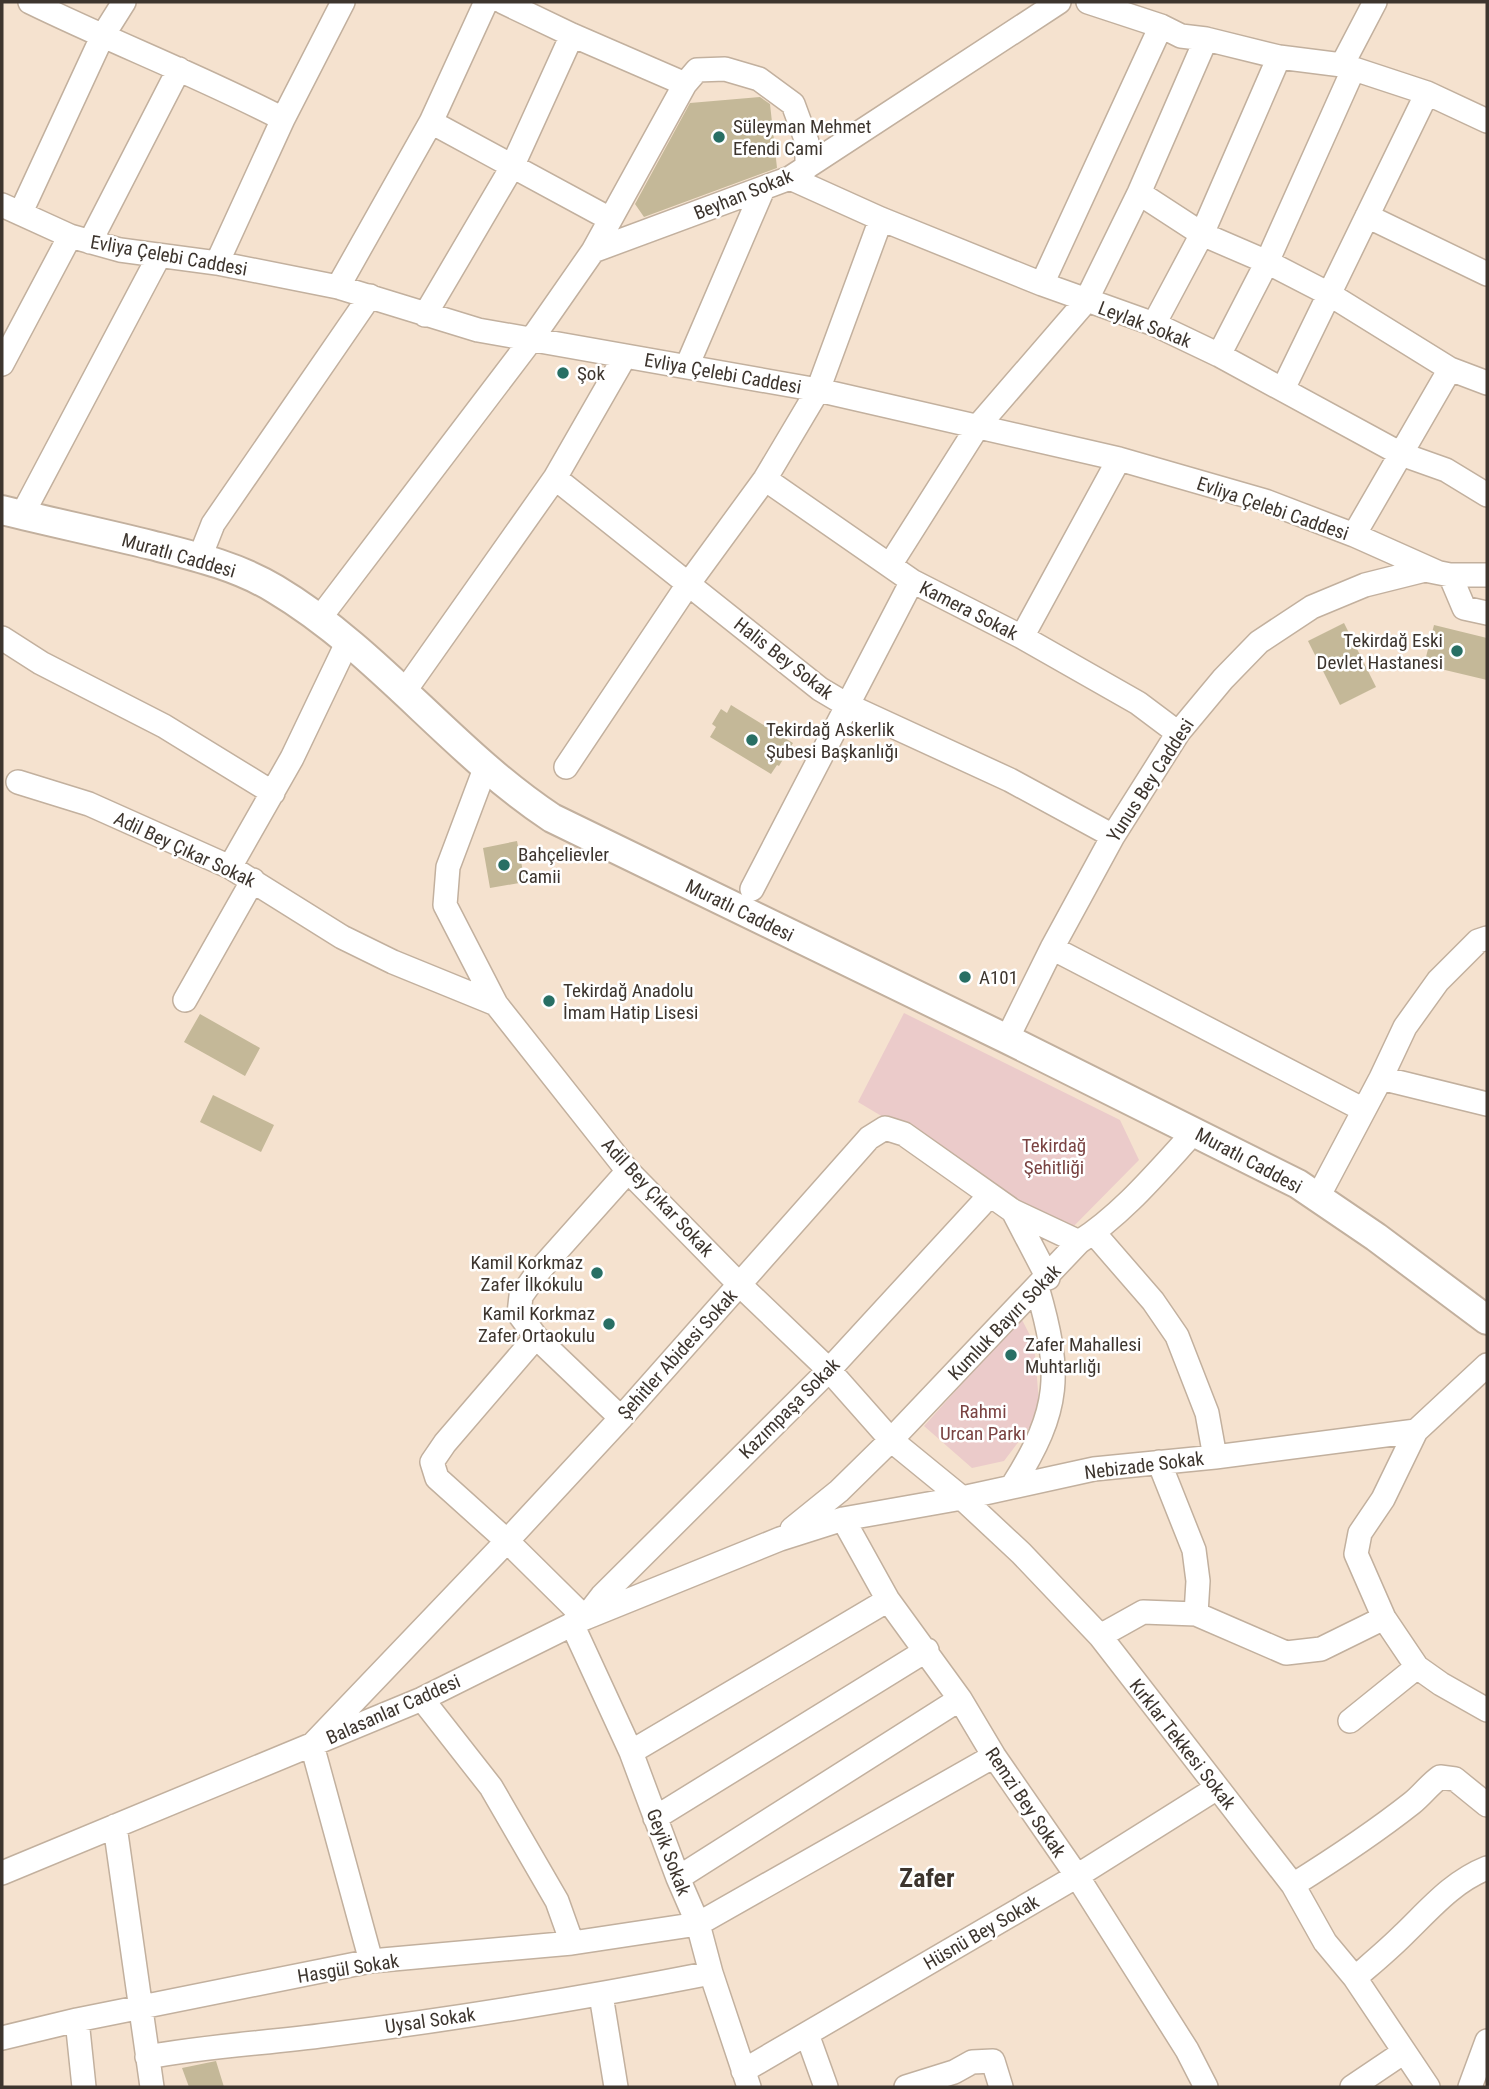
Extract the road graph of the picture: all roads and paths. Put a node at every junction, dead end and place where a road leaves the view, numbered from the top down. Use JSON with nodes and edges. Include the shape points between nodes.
{"nodes":[{"id":1,"x":30,"y":2,"type":"edge"},
{"id":2,"x":124,"y":2,"type":"edge"},
{"id":3,"x":343,"y":2,"type":"edge"},
{"id":4,"x":486,"y":2,"type":"edge"},
{"id":5,"x":503,"y":2,"type":"edge"},
{"id":6,"x":1059,"y":2,"type":"edge"},
{"id":7,"x":1088,"y":2,"type":"edge"},
{"id":8,"x":1375,"y":2,"type":"edge"},
{"id":9,"x":1161,"y":26,"type":"junction"},
{"id":10,"x":572,"y":35,"type":"junction"},
{"id":11,"x":102,"y":37,"type":"junction"},
{"id":12,"x":1206,"y":39,"type":"junction"},
{"id":13,"x":1279,"y":57,"type":"junction"},
{"id":14,"x":1348,"y":67,"type":"junction"},
{"id":15,"x":179,"y":69,"type":"junction"},
{"id":16,"x":685,"y":84,"type":"junction"},
{"id":17,"x":1427,"y":93,"type":"junction"},
{"id":18,"x":283,"y":120,"type":"junction"},
{"id":19,"x":1487,"y":121,"type":"edge"},
{"id":20,"x":431,"y":122,"type":"junction"},
{"id":21,"x":512,"y":167,"type":"junction"},
{"id":22,"x":798,"y":173,"type":"junction"},
{"id":23,"x":763,"y":189,"type":"junction"},
{"id":24,"x":1139,"y":193,"type":"junction"},
{"id":25,"x":11,"y":209,"type":"edge"},
{"id":26,"x":1367,"y":216,"type":"junction"},
{"id":27,"x":610,"y":219,"type":"junction"},
{"id":28,"x":881,"y":219,"type":"junction"},
{"id":29,"x":1202,"y":233,"type":"junction"},
{"id":30,"x":80,"y":239,"type":"junction"},
{"id":31,"x":593,"y":251,"type":"junction"},
{"id":32,"x":159,"y":256,"type":"junction"},
{"id":33,"x":1267,"y":262,"type":"junction"},
{"id":34,"x":217,"y":263,"type":"junction"},
{"id":35,"x":1487,"y":274,"type":"edge"},
{"id":36,"x":1042,"y":284,"type":"junction"},
{"id":37,"x":338,"y":287,"type":"junction"},
{"id":38,"x":1329,"y":294,"type":"junction"},
{"id":39,"x":370,"y":296,"type":"junction"},
{"id":40,"x":1086,"y":301,"type":"junction"},
{"id":41,"x":425,"y":315,"type":"junction"},
{"id":42,"x":1154,"y":324,"type":"junction"},
{"id":43,"x":530,"y":340,"type":"junction"},
{"id":44,"x":1219,"y":355,"type":"junction"},
{"id":45,"x":625,"y":356,"type":"junction"},
{"id":46,"x":2,"y":364,"type":"edge"},
{"id":47,"x":687,"y":366,"type":"junction"},
{"id":48,"x":1450,"y":369,"type":"junction"},
{"id":49,"x":1487,"y":383,"type":"edge"},
{"id":50,"x":1283,"y":389,"type":"junction"},
{"id":51,"x":818,"y":390,"type":"junction"},
{"id":52,"x":978,"y":426,"type":"junction"},
{"id":53,"x":1401,"y":454,"type":"junction"},
{"id":54,"x":1119,"y":459,"type":"junction"},
{"id":55,"x":555,"y":478,"type":"junction"},
{"id":56,"x":765,"y":479,"type":"junction"},
{"id":57,"x":1487,"y":495,"type":"edge"},
{"id":58,"x":12,"y":512,"type":"edge"},
{"id":59,"x":1354,"y":535,"type":"junction"},
{"id":60,"x":200,"y":557,"type":"junction"},
{"id":61,"x":890,"y":565,"type":"junction"},
{"id":62,"x":1443,"y":574,"type":"junction"},
{"id":63,"x":1487,"y":575,"type":"edge"},
{"id":64,"x":912,"y":581,"type":"junction"},
{"id":65,"x":689,"y":583,"type":"junction"},
{"id":66,"x":1487,"y":613,"type":"edge"},
{"id":67,"x":319,"y":619,"type":"junction"},
{"id":68,"x":1023,"y":637,"type":"junction"},
{"id":69,"x":2,"y":638,"type":"edge"},
{"id":70,"x":348,"y":641,"type":"junction"},
{"id":71,"x":404,"y":692,"type":"junction"},
{"id":72,"x":847,"y":705,"type":"junction"},
{"id":73,"x":1178,"y":733,"type":"junction"},
{"id":74,"x":486,"y":766,"type":"junction"},
{"id":75,"x":566,"y":767,"type":"dead end"},
{"id":76,"x":18,"y":782,"type":"dead end"},
{"id":77,"x":273,"y":793,"type":"junction"},
{"id":78,"x":1113,"y":836,"type":"junction"},
{"id":79,"x":230,"y":867,"type":"junction"},
{"id":80,"x":253,"y":880,"type":"junction"},
{"id":81,"x":752,"y":889,"type":"dead end"},
{"id":82,"x":1487,"y":938,"type":"edge"},
{"id":83,"x":1052,"y":948,"type":"junction"},
{"id":84,"x":185,"y":1000,"type":"dead end"},
{"id":85,"x":496,"y":1004,"type":"junction"},
{"id":86,"x":1007,"y":1038,"type":"junction"},
{"id":87,"x":1381,"y":1078,"type":"junction"},
{"id":88,"x":1487,"y":1104,"type":"edge"},
{"id":89,"x":1364,"y":1110,"type":"junction"},
{"id":90,"x":1195,"y":1131,"type":"junction"},
{"id":91,"x":628,"y":1171,"type":"junction"},
{"id":92,"x":990,"y":1195,"type":"junction"},
{"id":93,"x":1318,"y":1197,"type":"junction"},
{"id":94,"x":1013,"y":1211,"type":"junction"},
{"id":95,"x":1086,"y":1237,"type":"junction"},
{"id":96,"x":1042,"y":1283,"type":"junction"},
{"id":97,"x":739,"y":1284,"type":"junction"},
{"id":98,"x":1484,"y":1311,"type":"edge"},
{"id":99,"x":536,"y":1337,"type":"junction"},
{"id":100,"x":1487,"y":1365,"type":"edge"},
{"id":101,"x":829,"y":1370,"type":"junction"},
{"id":102,"x":621,"y":1418,"type":"junction"},
{"id":103,"x":1416,"y":1432,"type":"junction"},
{"id":104,"x":891,"y":1440,"type":"junction"},
{"id":105,"x":1215,"y":1457,"type":"junction"},
{"id":106,"x":1159,"y":1462,"type":"junction"},
{"id":107,"x":1013,"y":1485,"type":"junction"},
{"id":108,"x":962,"y":1499,"type":"junction"},
{"id":109,"x":843,"y":1519,"type":"junction"},
{"id":110,"x":780,"y":1539,"type":"junction"},
{"id":111,"x":507,"y":1541,"type":"junction"},
{"id":112,"x":888,"y":1600,"type":"junction"},
{"id":113,"x":1196,"y":1614,"type":"junction"},
{"id":114,"x":1384,"y":1618,"type":"junction"},
{"id":115,"x":578,"y":1621,"type":"junction"},
{"id":116,"x":1100,"y":1636,"type":"junction"},
{"id":117,"x":927,"y":1650,"type":"junction"},
{"id":118,"x":1417,"y":1667,"type":"junction"},
{"id":119,"x":422,"y":1699,"type":"junction"},
{"id":120,"x":960,"y":1699,"type":"junction"},
{"id":121,"x":1487,"y":1710,"type":"edge"},
{"id":122,"x":1350,"y":1721,"type":"dead end"},
{"id":123,"x":312,"y":1745,"type":"junction"},
{"id":124,"x":631,"y":1752,"type":"junction"},
{"id":125,"x":994,"y":1756,"type":"junction"},
{"id":126,"x":1217,"y":1788,"type":"junction"},
{"id":127,"x":1487,"y":1805,"type":"edge"},
{"id":128,"x":655,"y":1818,"type":"junction"},
{"id":129,"x":115,"y":1826,"type":"junction"},
{"id":130,"x":1487,"y":1868,"type":"edge"},
{"id":131,"x":2,"y":1873,"type":"edge"},
{"id":132,"x":1077,"y":1876,"type":"junction"},
{"id":133,"x":678,"y":1878,"type":"junction"},
{"id":134,"x":1293,"y":1885,"type":"junction"},
{"id":135,"x":698,"y":1924,"type":"junction"},
{"id":136,"x":572,"y":1943,"type":"junction"},
{"id":137,"x":370,"y":1961,"type":"junction"},
{"id":138,"x":711,"y":1973,"type":"junction"},
{"id":139,"x":1355,"y":1978,"type":"junction"},
{"id":140,"x":601,"y":1995,"type":"junction"},
{"id":141,"x":140,"y":2007,"type":"junction"},
{"id":142,"x":77,"y":2020,"type":"junction"},
{"id":143,"x":807,"y":2034,"type":"junction"},
{"id":144,"x":2,"y":2038,"type":"edge"},
{"id":145,"x":1487,"y":2041,"type":"edge"},
{"id":146,"x":1404,"y":2052,"type":"junction"},
{"id":147,"x":147,"y":2057,"type":"junction"},
{"id":148,"x":746,"y":2079,"type":"edge"},
{"id":149,"x":84,"y":2087,"type":"edge"},
{"id":150,"x":152,"y":2087,"type":"edge"},
{"id":151,"x":616,"y":2087,"type":"edge"},
{"id":152,"x":826,"y":2087,"type":"edge"},
{"id":153,"x":906,"y":2087,"type":"edge"},
{"id":154,"x":1001,"y":2087,"type":"edge"},
{"id":155,"x":1206,"y":2087,"type":"edge"},
{"id":156,"x":1352,"y":2087,"type":"edge"},
{"id":157,"x":1428,"y":2087,"type":"edge"},
{"id":158,"x":1470,"y":2087,"type":"edge"}],
"edges":[{"from":1,"to":11,"type":"street"},
{"from":2,"to":11,"type":"street"},
{"from":3,"to":18,"type":"street"},
{"from":4,"to":20,"type":"street"},
{"from":5,"to":10,"type":"street"},
{"from":6,"to":22,"type":"street","name":"Beyhan Sokak"},
{"from":7,"to":9,"type":"street"},
{"from":8,"to":14,"type":"street"},
{"from":9,"to":12,"type":"street","via":[[1181,36]]},
{"from":9,"to":36,"type":"street"},
{"from":10,"to":16,"type":"street"},
{"from":10,"to":21,"type":"street"},
{"from":11,"to":15,"type":"street"},
{"from":11,"to":25,"type":"street"},
{"from":12,"to":13,"type":"street"},
{"from":12,"to":24,"type":"street"},
{"from":13,"to":14,"type":"street"},
{"from":13,"to":29,"type":"street"},
{"from":14,"to":17,"type":"street"},
{"from":14,"to":33,"type":"street"},
{"from":15,"to":18,"type":"street"},
{"from":15,"to":30,"type":"street"},
{"from":16,"to":22,"type":"street","via":[[697,70],[725,69],[759,79],[793,104],[807,142]]},
{"from":16,"to":27,"type":"street"},
{"from":17,"to":19,"type":"street"},
{"from":17,"to":26,"type":"street"},
{"from":18,"to":34,"type":"street"},
{"from":20,"to":21,"type":"street"},
{"from":20,"to":37,"type":"street"},
{"from":21,"to":27,"type":"street"},
{"from":21,"to":41,"type":"street"},
{"from":22,"to":23,"type":"street","name":"Beyhan Sokak"},
{"from":22,"to":28,"type":"street","name":"Leylak Sokak"},
{"from":23,"to":31,"type":"street","name":"Beyhan Sokak"},
{"from":23,"to":47,"type":"street"},
{"from":24,"to":29,"type":"street"},
{"from":24,"to":40,"type":"street"},
{"from":25,"to":30,"type":"street","name":"Evliya Çelebi Caddesi"},
{"from":26,"to":35,"type":"street"},
{"from":26,"to":38,"type":"street"},
{"from":27,"to":31,"type":"street"},
{"from":28,"to":36,"type":"street","name":"Leylak Sokak"},
{"from":28,"to":51,"type":"street"},
{"from":29,"to":33,"type":"street"},
{"from":29,"to":42,"type":"street"},
{"from":30,"to":32,"type":"street","name":"Evliya Çelebi Caddesi"},
{"from":30,"to":46,"type":"street"},
{"from":31,"to":43,"type":"street"},
{"from":32,"to":34,"type":"street","name":"Evliya Çelebi Caddesi"},
{"from":32,"to":58,"type":"street"},
{"from":33,"to":38,"type":"street"},
{"from":33,"to":44,"type":"street"},
{"from":34,"to":37,"type":"street","name":"Evliya Çelebi Caddesi"},
{"from":36,"to":40,"type":"street","name":"Leylak Sokak"},
{"from":37,"to":39,"type":"street","name":"Evliya Çelebi Caddesi"},
{"from":38,"to":48,"type":"street"},
{"from":38,"to":50,"type":"street"},
{"from":39,"to":41,"type":"street","name":"Evliya Çelebi Caddesi"},
{"from":39,"to":60,"type":"street","via":[[213,524]]},
{"from":40,"to":42,"type":"street","name":"Leylak Sokak"},
{"from":40,"to":52,"type":"street"},
{"from":41,"to":43,"type":"street","name":"Evliya Çelebi Caddesi"},
{"from":42,"to":44,"type":"street","name":"Leylak Sokak"},
{"from":43,"to":45,"type":"street","name":"Evliya Çelebi Caddesi"},
{"from":43,"to":67,"type":"street"},
{"from":44,"to":50,"type":"street","name":"Leylak Sokak"},
{"from":45,"to":47,"type":"street","name":"Evliya Çelebi Caddesi"},
{"from":45,"to":55,"type":"street"},
{"from":47,"to":51,"type":"street","name":"Evliya Çelebi Caddesi"},
{"from":48,"to":49,"type":"street"},
{"from":48,"to":53,"type":"street"},
{"from":50,"to":53,"type":"street","name":"Leylak Sokak"},
{"from":51,"to":52,"type":"street","name":"Evliya Çelebi Caddesi"},
{"from":51,"to":56,"type":"street"},
{"from":52,"to":54,"type":"street","name":"Evliya Çelebi Caddesi"},
{"from":52,"to":61,"type":"street"},
{"from":53,"to":57,"type":"street","name":"Leylak Sokak","via":[[1446,470]]},
{"from":53,"to":59,"type":"street"},
{"from":54,"to":59,"type":"street","name":"Evliya Çelebi Caddesi","via":[[1265,501]]},
{"from":54,"to":68,"type":"street"},
{"from":55,"to":65,"type":"street","name":"Halis Bey Sokak"},
{"from":55,"to":71,"type":"street"},
{"from":56,"to":61,"type":"street","name":"Kamera Sokak"},
{"from":56,"to":65,"type":"street"},
{"from":58,"to":60,"type":"main road","name":"Muratlı Caddesi"},
{"from":59,"to":62,"type":"street","name":"Evliya Çelebi Caddesi"},
{"from":60,"to":67,"type":"main road","name":"Muratlı Caddesi","via":[[238,570]]},
{"from":61,"to":64,"type":"street","name":"Kamera Sokak"},
{"from":62,"to":63,"type":"street","name":"Yunus Bey Caddesi"},
{"from":62,"to":66,"type":"street","via":[[1464,608]]},
{"from":62,"to":73,"type":"street","name":"Yunus Bey Caddesi","via":[[1425,570],[1365,585],[1312,607],[1259,642]]},
{"from":64,"to":68,"type":"street","name":"Kamera Sokak"},
{"from":64,"to":72,"type":"street"},
{"from":65,"to":72,"type":"street","name":"Halis Bey Sokak","via":[[820,689]]},
{"from":65,"to":75,"type":"street"},
{"from":67,"to":70,"type":"main road","name":"Muratlı Caddesi"},
{"from":68,"to":73,"type":"street","name":"Kamera Sokak","via":[[1138,703]]},
{"from":69,"to":77,"type":"street","via":[[164,726]]},
{"from":70,"to":71,"type":"main road","name":"Muratlı Caddesi"},
{"from":70,"to":77,"type":"street"},
{"from":71,"to":74,"type":"main road","name":"Muratlı Caddesi"},
{"from":72,"to":78,"type":"street","name":"Halis Bey Sokak","via":[[1010,780]]},
{"from":72,"to":81,"type":"street"},
{"from":73,"to":78,"type":"street","name":"Yunus Bey Caddesi"},
{"from":74,"to":85,"type":"street","name":"Adil Bey Çıkar Sokak","via":[[448,867],[445,905]]},
{"from":74,"to":86,"type":"main road","name":"Muratlı Caddesi","via":[[552,818]]},
{"from":76,"to":79,"type":"street","name":"Adil Bey Çıkar Sokak","via":[[89,804]]},
{"from":77,"to":79,"type":"street"},
{"from":78,"to":83,"type":"street","name":"Yunus Bey Caddesi"},
{"from":79,"to":80,"type":"street","name":"Adil Bey Çıkar Sokak"},
{"from":80,"to":84,"type":"street"},
{"from":80,"to":85,"type":"street","name":"Adil Bey Çıkar Sokak","via":[[342,937]]},
{"from":82,"to":87,"type":"street","via":[[1478,941],[1438,981],[1405,1027]]},
{"from":83,"to":86,"type":"street","name":"Yunus Bey Caddesi"},
{"from":83,"to":89,"type":"street"},
{"from":85,"to":91,"type":"street","name":"Adil Bey Çıkar Sokak"},
{"from":86,"to":90,"type":"main road","name":"Muratlı Caddesi"},
{"from":87,"to":88,"type":"street"},
{"from":87,"to":89,"type":"street"},
{"from":89,"to":93,"type":"street"},
{"from":90,"to":93,"type":"main road","name":"Muratlı Caddesi"},
{"from":90,"to":95,"type":"street","name":"Kumluk Bayırı Sokak"},
{"from":91,"to":97,"type":"street","name":"Adil Bey Çıkar Sokak"},
{"from":91,"to":99,"type":"street","via":[[522,1296],[519,1314]]},
{"from":92,"to":94,"type":"street","name":"Şehitler Abidesi Sokak"},
{"from":92,"to":97,"type":"street","name":"Şehitler Abidesi Sokak","via":[[904,1134],[885,1128],[869,1138]]},
{"from":92,"to":101,"type":"street","name":"Kazımpaşa Sokak"},
{"from":93,"to":98,"type":"main road","name":"Muratlı Caddesi"},
{"from":94,"to":95,"type":"street","name":"Şehitler Abidesi Sokak"},
{"from":94,"to":96,"type":"street"},
{"from":95,"to":96,"type":"street","name":"Kumluk Bayırı Sokak"},
{"from":95,"to":105,"type":"street","via":[[1153,1301],[1177,1336],[1207,1413]]},
{"from":96,"to":104,"type":"street","name":"Kumluk Bayırı Sokak"},
{"from":96,"to":107,"type":"street","via":[[1055,1380],[1050,1414]]},
{"from":97,"to":101,"type":"street","name":"Adil Bey Çıkar Sokak"},
{"from":97,"to":102,"type":"street","name":"Şehitler Abidesi Sokak"},
{"from":99,"to":102,"type":"street"},
{"from":99,"to":111,"type":"street","via":[[432,1462],[437,1478]]},
{"from":100,"to":103,"type":"street"},
{"from":101,"to":104,"type":"street","name":"Adil Bey Çıkar Sokak"},
{"from":101,"to":115,"type":"street","name":"Kazımpaşa Sokak"},
{"from":102,"to":111,"type":"street","name":"Şehitler Abidesi Sokak"},
{"from":103,"to":105,"type":"street","name":"Nebizade Sokak"},
{"from":103,"to":114,"type":"street","via":[[1360,1534],[1356,1554]]},
{"from":104,"to":108,"type":"street","name":"Kırklar Tekkesi Sokak"},
{"from":104,"to":110,"type":"street","name":"Kumluk Bayırı Sokak"},
{"from":105,"to":106,"type":"street","name":"Nebizade Sokak"},
{"from":106,"to":107,"type":"street","name":"Nebizade Sokak"},
{"from":106,"to":113,"type":"street","via":[[1194,1550]]},
{"from":107,"to":108,"type":"street","name":"Nebizade Sokak"},
{"from":108,"to":109,"type":"street","name":"Nebizade Sokak"},
{"from":108,"to":116,"type":"street","name":"Kırklar Tekkesi Sokak"},
{"from":109,"to":110,"type":"street","name":"Nebizade Sokak"},
{"from":109,"to":112,"type":"street","name":"Remzi Bey Sokak"},
{"from":110,"to":115,"type":"street","name":"Balasanlar Caddesi"},
{"from":111,"to":115,"type":"street"},
{"from":111,"to":123,"type":"street","name":"Şehitler Abidesi Sokak"},
{"from":112,"to":117,"type":"street","name":"Remzi Bey Sokak"},
{"from":112,"to":124,"type":"street"},
{"from":113,"to":114,"type":"street","via":[[1286,1653],[1321,1649]]},
{"from":113,"to":116,"type":"street","via":[[1143,1612]]},
{"from":114,"to":118,"type":"street"},
{"from":115,"to":119,"type":"street","name":"Balasanlar Caddesi"},
{"from":115,"to":124,"type":"street","name":"Geyik Sokak"},
{"from":116,"to":126,"type":"street","name":"Kırklar Tekkesi Sokak"},
{"from":117,"to":120,"type":"street","name":"Remzi Bey Sokak"},
{"from":117,"to":128,"type":"street"},
{"from":118,"to":121,"type":"street"},
{"from":118,"to":122,"type":"street"},
{"from":119,"to":123,"type":"street","name":"Balasanlar Caddesi"},
{"from":119,"to":136,"type":"street","via":[[491,1787],[557,1901]]},
{"from":120,"to":125,"type":"street","name":"Remzi Bey Sokak"},
{"from":120,"to":133,"type":"street"},
{"from":123,"to":129,"type":"street","name":"Balasanlar Caddesi"},
{"from":123,"to":137,"type":"street"},
{"from":124,"to":128,"type":"street","name":"Geyik Sokak"},
{"from":125,"to":132,"type":"street","name":"Remzi Bey Sokak"},
{"from":125,"to":135,"type":"street"},
{"from":126,"to":132,"type":"street","name":"Hüsnü Bey Sokak"},
{"from":126,"to":134,"type":"street","name":"Kırklar Tekkesi Sokak"},
{"from":127,"to":134,"type":"street","via":[[1455,1779],[1440,1777],[1415,1801]]},
{"from":128,"to":133,"type":"street","name":"Geyik Sokak"},
{"from":129,"to":131,"type":"street","name":"Balasanlar Caddesi"},
{"from":129,"to":141,"type":"street"},
{"from":130,"to":139,"type":"street","via":[[1468,1876],[1434,1903]]},
{"from":132,"to":143,"type":"street","name":"Hüsnü Bey Sokak"},
{"from":132,"to":155,"type":"street","name":"Remzi Bey Sokak"},
{"from":133,"to":135,"type":"street","name":"Geyik Sokak"},
{"from":134,"to":139,"type":"street","name":"Kırklar Tekkesi Sokak","via":[[1325,1942]]},
{"from":135,"to":136,"type":"street","name":"Hasgül Sokak"},
{"from":135,"to":138,"type":"street","name":"Geyik Sokak"},
{"from":136,"to":137,"type":"street","name":"Hasgül Sokak"},
{"from":137,"to":141,"type":"street","name":"Hasgül Sokak"},
{"from":138,"to":140,"type":"street","name":"Uysal Sokak"},
{"from":138,"to":148,"type":"street","name":"Geyik Sokak"},
{"from":139,"to":146,"type":"street","name":"Kırklar Tekkesi Sokak"},
{"from":140,"to":147,"type":"street","name":"Uysal Sokak"},
{"from":140,"to":151,"type":"street"},
{"from":141,"to":142,"type":"street","name":"Hasgül Sokak"},
{"from":141,"to":147,"type":"street"},
{"from":142,"to":144,"type":"street","name":"Hasgül Sokak"},
{"from":142,"to":149,"type":"street"},
{"from":143,"to":148,"type":"street","name":"Hüsnü Bey Sokak"},
{"from":143,"to":152,"type":"street"},
{"from":145,"to":158,"type":"street"},
{"from":146,"to":156,"type":"street"},
{"from":146,"to":157,"type":"street","name":"Kırklar Tekkesi Sokak"},
{"from":147,"to":150,"type":"street"},
{"from":153,"to":154,"type":"street","via":[[972,2062],[993,2061]]}]}
